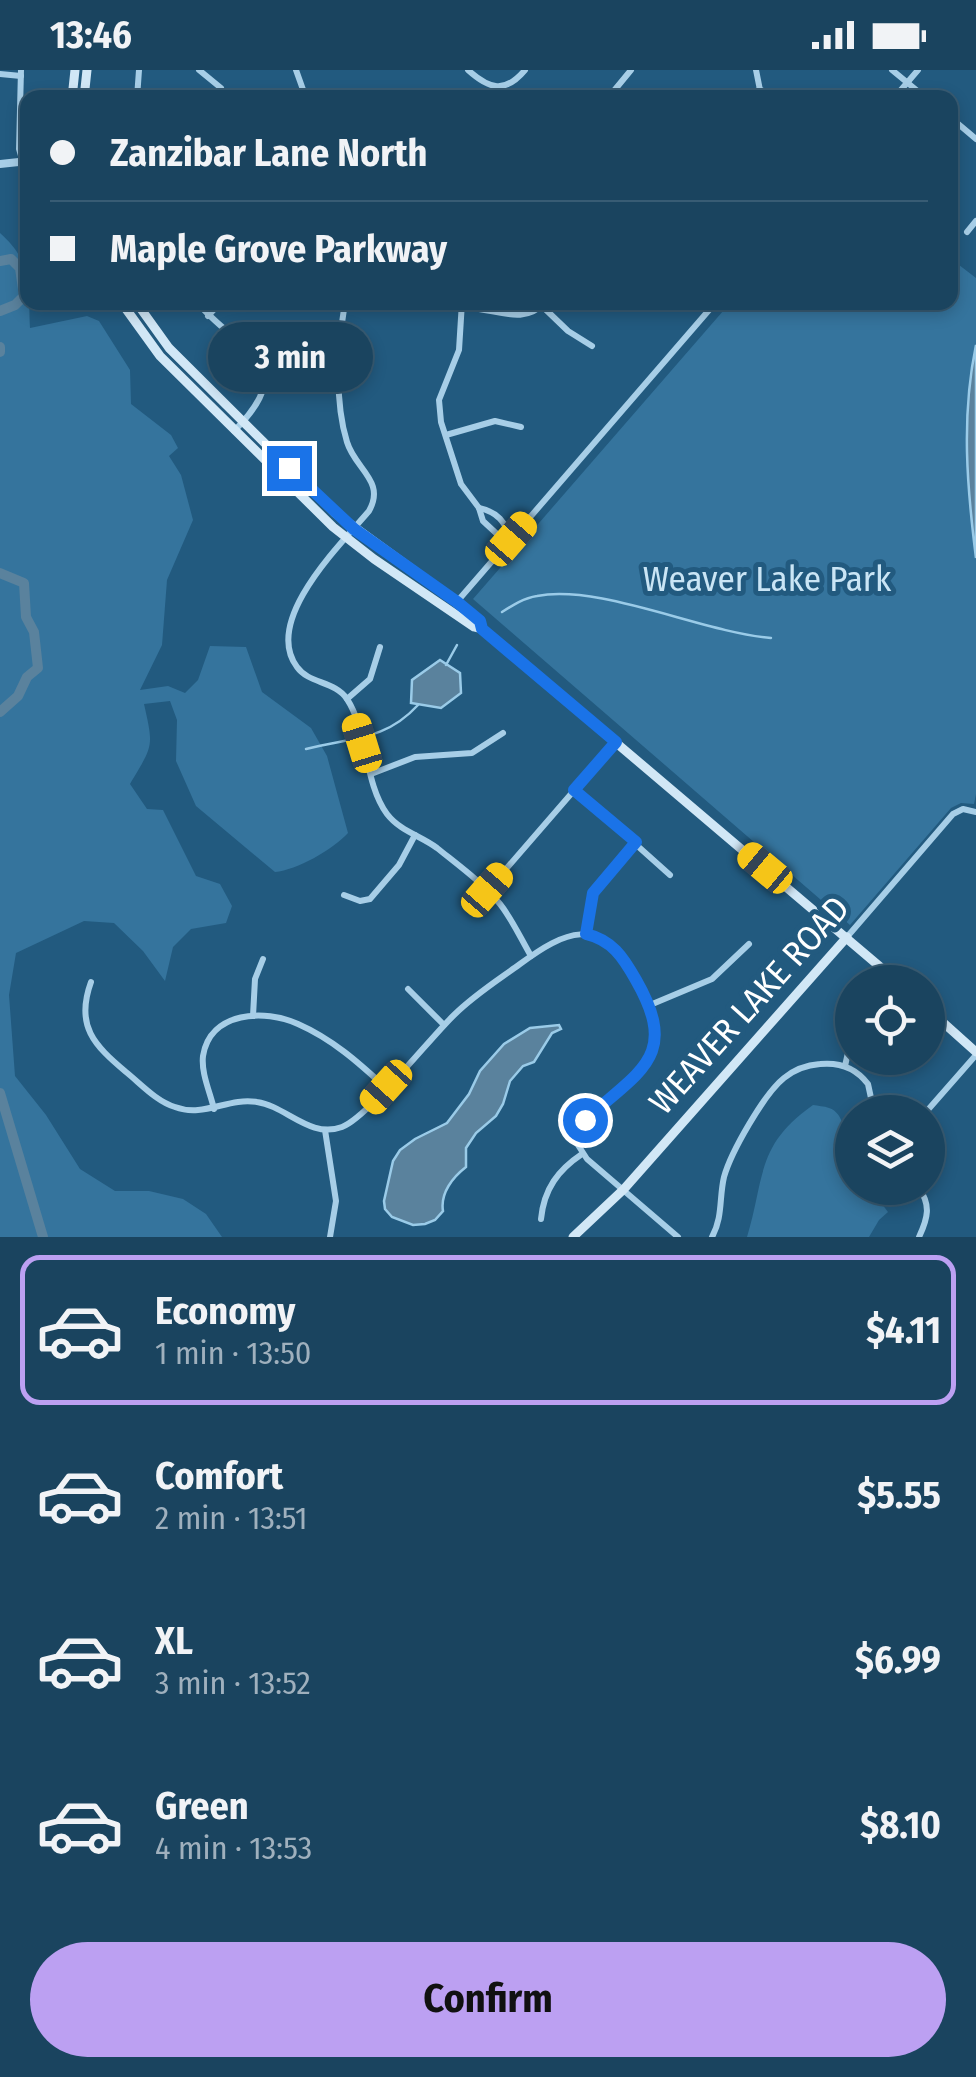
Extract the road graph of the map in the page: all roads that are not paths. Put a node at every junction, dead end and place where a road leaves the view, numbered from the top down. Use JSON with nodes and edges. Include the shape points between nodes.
{"nodes":[{"id":1,"x":199,"y":70,"type":"edge"},
{"id":2,"x":468,"y":70,"type":"edge"},
{"id":3,"x":525,"y":70,"type":"edge"},
{"id":4,"x":631,"y":70,"type":"edge"},
{"id":5,"x":756,"y":70,"type":"edge"},
{"id":6,"x":892,"y":70,"type":"edge"},
{"id":7,"x":918,"y":70,"type":"edge"},
{"id":8,"x":21,"y":73,"type":"edge"},
{"id":9,"x":0,"y":74,"type":"edge"},
{"id":10,"x":907,"y":82,"type":"junction"},
{"id":11,"x":221,"y":88,"type":"dead end"},
{"id":12,"x":615,"y":90,"type":"edge"},
{"id":13,"x":760,"y":90,"type":"edge"},
{"id":14,"x":900,"y":90,"type":"edge"},
{"id":15,"x":916,"y":90,"type":"edge"},
{"id":16,"x":20,"y":91,"type":"edge"},
{"id":17,"x":20,"y":139,"type":"edge"},
{"id":18,"x":976,"y":221,"type":"edge"},
{"id":19,"x":967,"y":232,"type":"dead end"},
{"id":20,"x":127,"y":310,"type":"edge"},
{"id":21,"x":142,"y":310,"type":"edge"},
{"id":22,"x":203,"y":310,"type":"edge"},
{"id":23,"x":214,"y":310,"type":"edge"},
{"id":24,"x":344,"y":310,"type":"edge"},
{"id":25,"x":462,"y":310,"type":"edge"},
{"id":26,"x":494,"y":310,"type":"edge"},
{"id":27,"x":536,"y":310,"type":"edge"},
{"id":28,"x":549,"y":310,"type":"edge"},
{"id":29,"x":709,"y":310,"type":"edge"},
{"id":30,"x":208,"y":316,"type":"junction"},
{"id":31,"x":592,"y":346,"type":"dead end"},
{"id":32,"x":243,"y":422,"type":"junction"},
{"id":33,"x":521,"y":428,"type":"dead end"},
{"id":34,"x":234,"y":431,"type":"junction"},
{"id":35,"x":446,"y":436,"type":"junction"},
{"id":36,"x":479,"y":508,"type":"junction"},
{"id":37,"x":354,"y":529,"type":"junction"},
{"id":38,"x":346,"y":538,"type":"junction"},
{"id":39,"x":511,"y":539,"type":"junction"},
{"id":40,"x":454,"y":605,"type":"junction"},
{"id":41,"x":380,"y":647,"type":"dead end"},
{"id":42,"x":347,"y":699,"type":"junction"},
{"id":43,"x":503,"y":733,"type":"dead end"},
{"id":44,"x":616,"y":742,"type":"junction"},
{"id":45,"x":371,"y":774,"type":"junction"},
{"id":46,"x":574,"y":790,"type":"junction"},
{"id":47,"x":976,"y":812,"type":"edge"},
{"id":48,"x":415,"y":835,"type":"junction"},
{"id":49,"x":636,"y":842,"type":"junction"},
{"id":50,"x":670,"y":875,"type":"dead end"},
{"id":51,"x":487,"y":890,"type":"junction"},
{"id":52,"x":344,"y":895,"type":"dead end"},
{"id":53,"x":586,"y":934,"type":"junction"},
{"id":54,"x":847,"y":937,"type":"junction"},
{"id":55,"x":750,"y":944,"type":"dead end"},
{"id":56,"x":531,"y":956,"type":"junction"},
{"id":57,"x":263,"y":959,"type":"dead end"},
{"id":58,"x":879,"y":965,"type":"edge"},
{"id":59,"x":91,"y":982,"type":"dead end"},
{"id":60,"x":408,"y":989,"type":"dead end"},
{"id":61,"x":650,"y":1005,"type":"junction"},
{"id":62,"x":253,"y":1016,"type":"junction"},
{"id":63,"x":444,"y":1025,"type":"junction"},
{"id":64,"x":945,"y":1025,"type":"edge"},
{"id":65,"x":976,"y":1054,"type":"edge"},
{"id":66,"x":835,"y":1065,"type":"edge"},
{"id":67,"x":857,"y":1075,"type":"edge"},
{"id":68,"x":386,"y":1087,"type":"junction"},
{"id":69,"x":870,"y":1095,"type":"edge"},
{"id":70,"x":941,"y":1095,"type":"edge"},
{"id":71,"x":214,"y":1109,"type":"junction"},
{"id":72,"x":325,"y":1130,"type":"junction"},
{"id":73,"x":582,"y":1154,"type":"junction"},
{"id":74,"x":624,"y":1188,"type":"junction"},
{"id":75,"x":927,"y":1205,"type":"edge"},
{"id":76,"x":541,"y":1218,"type":"dead end"},
{"id":77,"x":330,"y":1237,"type":"edge"},
{"id":78,"x":573,"y":1237,"type":"edge"},
{"id":79,"x":678,"y":1237,"type":"edge"},
{"id":80,"x":712,"y":1237,"type":"edge"},
{"id":81,"x":919,"y":1237,"type":"edge"}],
"edges":[{"from":1,"to":11,"type":"street"},
{"from":2,"to":3,"type":"street","via":[[494,88],[511,84]]},
{"from":4,"to":12,"type":"street"},
{"from":5,"to":13,"type":"street"},
{"from":6,"to":10,"type":"street"},
{"from":7,"to":10,"type":"street"},
{"from":8,"to":9,"type":"street"},
{"from":10,"to":14,"type":"street"},
{"from":10,"to":15,"type":"street"},
{"from":16,"to":17,"type":"street"},
{"from":18,"to":19,"type":"street"},
{"from":20,"to":34,"type":"main road","via":[[160,356]]},
{"from":21,"to":32,"type":"main road","via":[[169,348]]},
{"from":22,"to":30,"type":"street"},
{"from":23,"to":30,"type":"street"},
{"from":24,"to":37,"type":"street","via":[[345,435],[375,491]]},
{"from":25,"to":35,"type":"street","via":[[458,350],[438,400]]},
{"from":26,"to":27,"type":"street","via":[[516,317]]},
{"from":28,"to":31,"type":"street"},
{"from":29,"to":39,"type":"street"},
{"from":30,"to":32,"type":"street","via":[[254,354],[262,370],[260,400]]},
{"from":32,"to":34,"type":"street"},
{"from":32,"to":37,"type":"main road"},
{"from":33,"to":35,"type":"street","via":[[495,421]]},
{"from":34,"to":38,"type":"main road"},
{"from":35,"to":36,"type":"street","via":[[462,484]]},
{"from":36,"to":39,"type":"street","via":[[487,526]]},
{"from":36,"to":39,"type":"street","via":[[502,520]]},
{"from":37,"to":38,"type":"street"},
{"from":37,"to":40,"type":"main road"},
{"from":38,"to":40,"type":"main road"},
{"from":38,"to":42,"type":"street","via":[[301,597],[290,644],[298,669]]},
{"from":39,"to":40,"type":"street"},
{"from":40,"to":44,"type":"main road"},
{"from":41,"to":42,"type":"street","via":[[370,679]]},
{"from":42,"to":45,"type":"street"},
{"from":43,"to":45,"type":"street","via":[[472,753],[416,757]]},
{"from":44,"to":46,"type":"street"},
{"from":44,"to":54,"type":"main road"},
{"from":45,"to":48,"type":"street","via":[[387,814]]},
{"from":46,"to":49,"type":"street"},
{"from":46,"to":51,"type":"street"},
{"from":47,"to":54,"type":"street","name":"WEAVER LAKE ROAD","via":[[953,814]]},
{"from":48,"to":51,"type":"street"},
{"from":48,"to":52,"type":"street","via":[[370,900]]},
{"from":49,"to":50,"type":"street"},
{"from":49,"to":53,"type":"street","via":[[593,893]]},
{"from":51,"to":56,"type":"street"},
{"from":53,"to":56,"type":"street","via":[[556,939]]},
{"from":53,"to":61,"type":"street","via":[[618,952]]},
{"from":54,"to":58,"type":"main road"},
{"from":54,"to":74,"type":"main road","name":"WEAVER LAKE ROAD"},
{"from":55,"to":61,"type":"street","via":[[712,979]]},
{"from":56,"to":63,"type":"street"},
{"from":57,"to":62,"type":"street"},
{"from":59,"to":71,"type":"street","via":[[86,1020],[98,1047],[165,1103],[188,1111]]},
{"from":60,"to":63,"type":"street"},
{"from":61,"to":73,"type":"street","via":[[656,1024],[650,1056],[580,1126]]},
{"from":62,"to":68,"type":"street","via":[[288,1020],[317,1034]]},
{"from":62,"to":71,"type":"street","via":[[228,1021],[206,1045],[203,1066]]},
{"from":63,"to":68,"type":"street"},
{"from":64,"to":65,"type":"main road"},
{"from":65,"to":70,"type":"street"},
{"from":66,"to":80,"type":"street","via":[[806,1066],[776,1086],[729,1163]]},
{"from":67,"to":69,"type":"street"},
{"from":68,"to":72,"type":"street","via":[[352,1122]]},
{"from":71,"to":72,"type":"street","via":[[256,1101]]},
{"from":72,"to":77,"type":"street","via":[[336,1201]]},
{"from":73,"to":74,"type":"street"},
{"from":73,"to":76,"type":"street","via":[[553,1181]]},
{"from":74,"to":78,"type":"main road","name":"WEAVER LAKE ROAD"},
{"from":74,"to":79,"type":"street"},
{"from":75,"to":81,"type":"street"}]}
